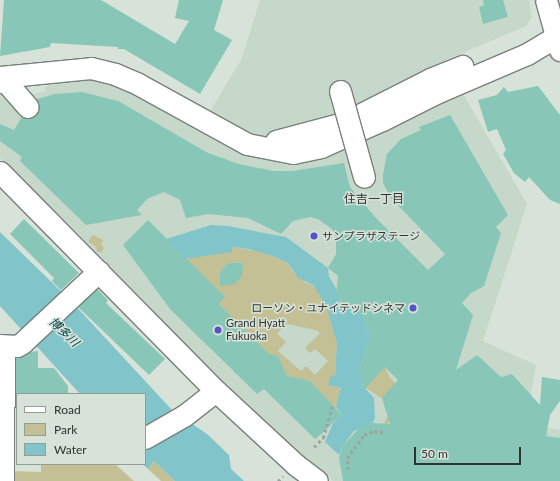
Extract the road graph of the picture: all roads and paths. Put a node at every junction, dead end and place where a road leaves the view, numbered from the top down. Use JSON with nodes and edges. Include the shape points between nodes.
{"nodes":[{"id":1,"x":546,"y":0,"type":"edge"},
{"id":2,"x":559,"y":40,"type":"edge"},
{"id":3,"x":0,"y":77,"type":"edge"},
{"id":4,"x":0,"y":82,"type":"edge"},
{"id":5,"x":340,"y":91,"type":"dead end"},
{"id":6,"x":28,"y":107,"type":"dead end"},
{"id":7,"x":0,"y":172,"type":"edge"},
{"id":8,"x":364,"y":177,"type":"dead end"},
{"id":9,"x":99,"y":271,"type":"junction"},
{"id":10,"x":9,"y":345,"type":"edge"},
{"id":11,"x":216,"y":391,"type":"junction"},
{"id":12,"x":333,"y":403,"type":"dead end"},
{"id":13,"x":385,"y":433,"type":"dead end"},
{"id":14,"x":146,"y":437,"type":"edge"},
{"id":15,"x":314,"y":447,"type":"dead end"},
{"id":16,"x":7,"y":458,"type":"edge"},
{"id":17,"x":348,"y":470,"type":"dead end"},
{"id":18,"x":3,"y":481,"type":"edge"},
{"id":19,"x":317,"y":481,"type":"edge"}],
"edges":[{"from":1,"to":2,"type":"street"},
{"from":2,"to":3,"type":"street","via":[[524,42],[430,79],[342,123],[300,137],[256,145],[247,144],[221,132],[138,84],[115,74],[91,68]]},
{"from":4,"to":6,"type":"street","via":[[6,82]]},
{"from":5,"to":8,"type":"street","bridge":true},
{"from":7,"to":9,"type":"street"},
{"from":9,"to":10,"type":"street","via":[[70,299]]},
{"from":9,"to":11,"type":"street"},
{"from":10,"to":16,"type":"street"},
{"from":11,"to":14,"type":"street","via":[[185,415]]},
{"from":11,"to":19,"type":"street","via":[[296,465]]},
{"from":12,"to":15,"type":"path","via":[[323,438]]},
{"from":13,"to":17,"type":"path","via":[[374,431],[364,436],[347,458]]},
{"from":16,"to":18,"type":"street"}]}
